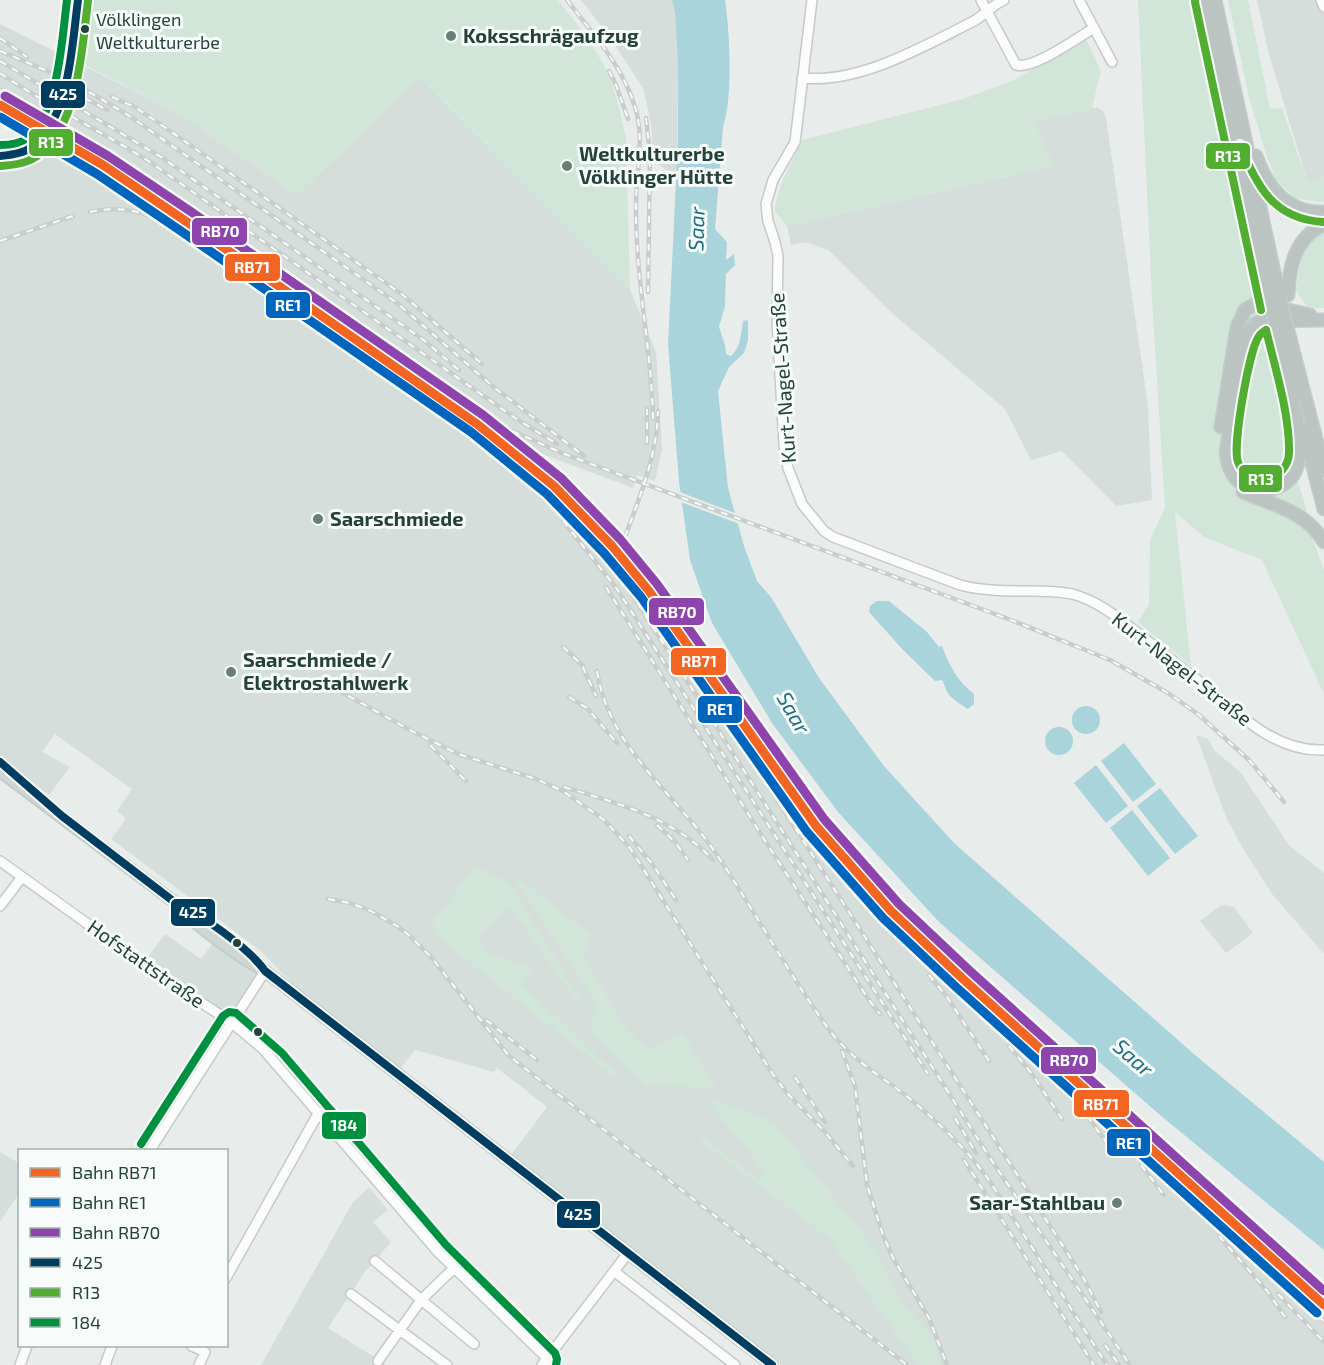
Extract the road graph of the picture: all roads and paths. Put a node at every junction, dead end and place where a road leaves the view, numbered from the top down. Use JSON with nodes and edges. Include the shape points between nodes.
{"nodes":[{"id":1,"x":78,"y":0,"type":"edge"},
{"id":2,"x":812,"y":0,"type":"edge"},
{"id":3,"x":981,"y":0,"type":"edge"},
{"id":4,"x":1004,"y":0,"type":"edge"},
{"id":5,"x":1079,"y":0,"type":"edge"},
{"id":6,"x":1205,"y":0,"type":"edge"},
{"id":7,"x":1215,"y":0,"type":"edge"},
{"id":8,"x":1320,"y":0,"type":"edge"},
{"id":9,"x":1324,"y":7,"type":"edge"},
{"id":10,"x":987,"y":9,"type":"junction"},
{"id":11,"x":1094,"y":28,"type":"junction"},
{"id":12,"x":70,"y":56,"type":"tunnel mouth"},
{"id":13,"x":1112,"y":62,"type":"dead end"},
{"id":14,"x":802,"y":78,"type":"junction"},
{"id":15,"x":1240,"y":112,"type":"junction"},
{"id":16,"x":39,"y":141,"type":"tunnel mouth"},
{"id":17,"x":0,"y":156,"type":"edge"},
{"id":18,"x":1324,"y":212,"type":"edge"},
{"id":19,"x":1324,"y":224,"type":"edge"},
{"id":20,"x":1278,"y":295,"type":"junction"},
{"id":21,"x":1324,"y":319,"type":"edge"},
{"id":22,"x":1284,"y":327,"type":"junction"},
{"id":23,"x":1289,"y":378,"type":"junction"},
{"id":24,"x":1324,"y":470,"type":"edge"},
{"id":25,"x":1324,"y":509,"type":"edge"},
{"id":26,"x":1324,"y":542,"type":"edge"},
{"id":27,"x":1324,"y":750,"type":"edge"},
{"id":28,"x":0,"y":762,"type":"edge"},
{"id":29,"x":0,"y":771,"type":"edge"},
{"id":30,"x":62,"y":816,"type":"junction"},
{"id":31,"x":0,"y":861,"type":"edge"},
{"id":32,"x":22,"y":877,"type":"junction"},
{"id":33,"x":0,"y":906,"type":"edge"},
{"id":34,"x":264,"y":970,"type":"junction"},
{"id":35,"x":231,"y":1022,"type":"junction"},
{"id":36,"x":319,"y":1112,"type":"junction"},
{"id":37,"x":151,"y":1149,"type":"edge"},
{"id":38,"x":628,"y":1253,"type":"junction"},
{"id":39,"x":375,"y":1261,"type":"dead end"},
{"id":40,"x":454,"y":1268,"type":"junction"},
{"id":41,"x":615,"y":1272,"type":"junction"},
{"id":42,"x":228,"y":1274,"type":"edge"},
{"id":43,"x":351,"y":1294,"type":"dead end"},
{"id":44,"x":421,"y":1300,"type":"junction"},
{"id":45,"x":399,"y":1330,"type":"junction"},
{"id":46,"x":474,"y":1344,"type":"dead end"},
{"id":47,"x":27,"y":1347,"type":"edge"},
{"id":48,"x":112,"y":1347,"type":"edge"},
{"id":49,"x":194,"y":1347,"type":"edge"},
{"id":50,"x":378,"y":1361,"type":"dead end"},
{"id":51,"x":548,"y":1363,"type":"edge"},
{"id":52,"x":20,"y":1365,"type":"edge"},
{"id":53,"x":105,"y":1365,"type":"edge"},
{"id":54,"x":199,"y":1365,"type":"edge"},
{"id":55,"x":447,"y":1365,"type":"edge"},
{"id":56,"x":735,"y":1365,"type":"edge"},
{"id":57,"x":772,"y":1365,"type":"edge"}],
"edges":[{"from":1,"to":12,"type":"main road"},
{"from":2,"to":14,"type":"street"},
{"from":3,"to":10,"type":"street"},
{"from":4,"to":10,"type":"street"},
{"from":5,"to":11,"type":"street"},
{"from":6,"to":20,"type":"highway"},
{"from":7,"to":15,"type":"highway"},
{"from":8,"to":9,"type":"street"},
{"from":10,"to":11,"type":"street","via":[[1016,65],[1021,66]]},
{"from":10,"to":14,"type":"street","via":[[974,21],[868,70],[816,80]]},
{"from":11,"to":13,"type":"street"},
{"from":14,"to":27,"type":"street","name":"Kurt-Nagel-Straße","via":[[795,142],[773,180],[766,204],[778,256],[777,321],[784,445],[796,493],[812,519],[833,537],[980,590],[1054,592],[1087,599],[1121,620],[1269,737],[1304,749]]},
{"from":15,"to":18,"type":"highway","via":[[1259,166],[1275,192],[1298,209]]},
{"from":15,"to":20,"type":"highway"},
{"from":16,"to":17,"type":"main road","via":[[21,152]]},
{"from":19,"to":20,"type":"highway","via":[[1306,236]]},
{"from":20,"to":22,"type":"highway"},
{"from":20,"to":22,"type":"highway","bridge":true},
{"from":21,"to":23,"type":"highway","via":[[1261,321],[1249,332],[1226,452],[1227,463],[1237,479],[1256,490],[1278,487],[1289,480],[1298,464]]},
{"from":21,"to":26,"type":"highway","via":[[1257,303],[1245,310],[1235,336],[1218,453],[1230,483],[1301,517]]},
{"from":22,"to":23,"type":"highway"},
{"from":22,"to":24,"type":"highway"},
{"from":23,"to":25,"type":"highway"},
{"from":28,"to":30,"type":"main road"},
{"from":29,"to":30,"type":"main road"},
{"from":30,"to":34,"type":"main road"},
{"from":31,"to":32,"type":"street","name":"Hofstattstraße"},
{"from":32,"to":33,"type":"street"},
{"from":32,"to":35,"type":"street","name":"Hofstattstraße","via":[[156,974]]},
{"from":34,"to":35,"type":"street"},
{"from":34,"to":38,"type":"main road"},
{"from":35,"to":36,"type":"street","name":"Hofstattstraße","via":[[274,1059]]},
{"from":35,"to":37,"type":"street"},
{"from":36,"to":40,"type":"street","name":"Hofstattstraße"},
{"from":36,"to":42,"type":"street"},
{"from":38,"to":41,"type":"street"},
{"from":38,"to":57,"type":"main road"},
{"from":39,"to":44,"type":"street"},
{"from":40,"to":44,"type":"street"},
{"from":40,"to":51,"type":"street","name":"Hofstattstraße"},
{"from":41,"to":51,"type":"street"},
{"from":41,"to":56,"type":"street"},
{"from":43,"to":45,"type":"street"},
{"from":44,"to":45,"type":"street"},
{"from":44,"to":46,"type":"street"},
{"from":45,"to":50,"type":"street"},
{"from":45,"to":55,"type":"street"},
{"from":47,"to":52,"type":"street"},
{"from":48,"to":53,"type":"street"},
{"from":49,"to":54,"type":"street","via":[[205,1352]]}]}
